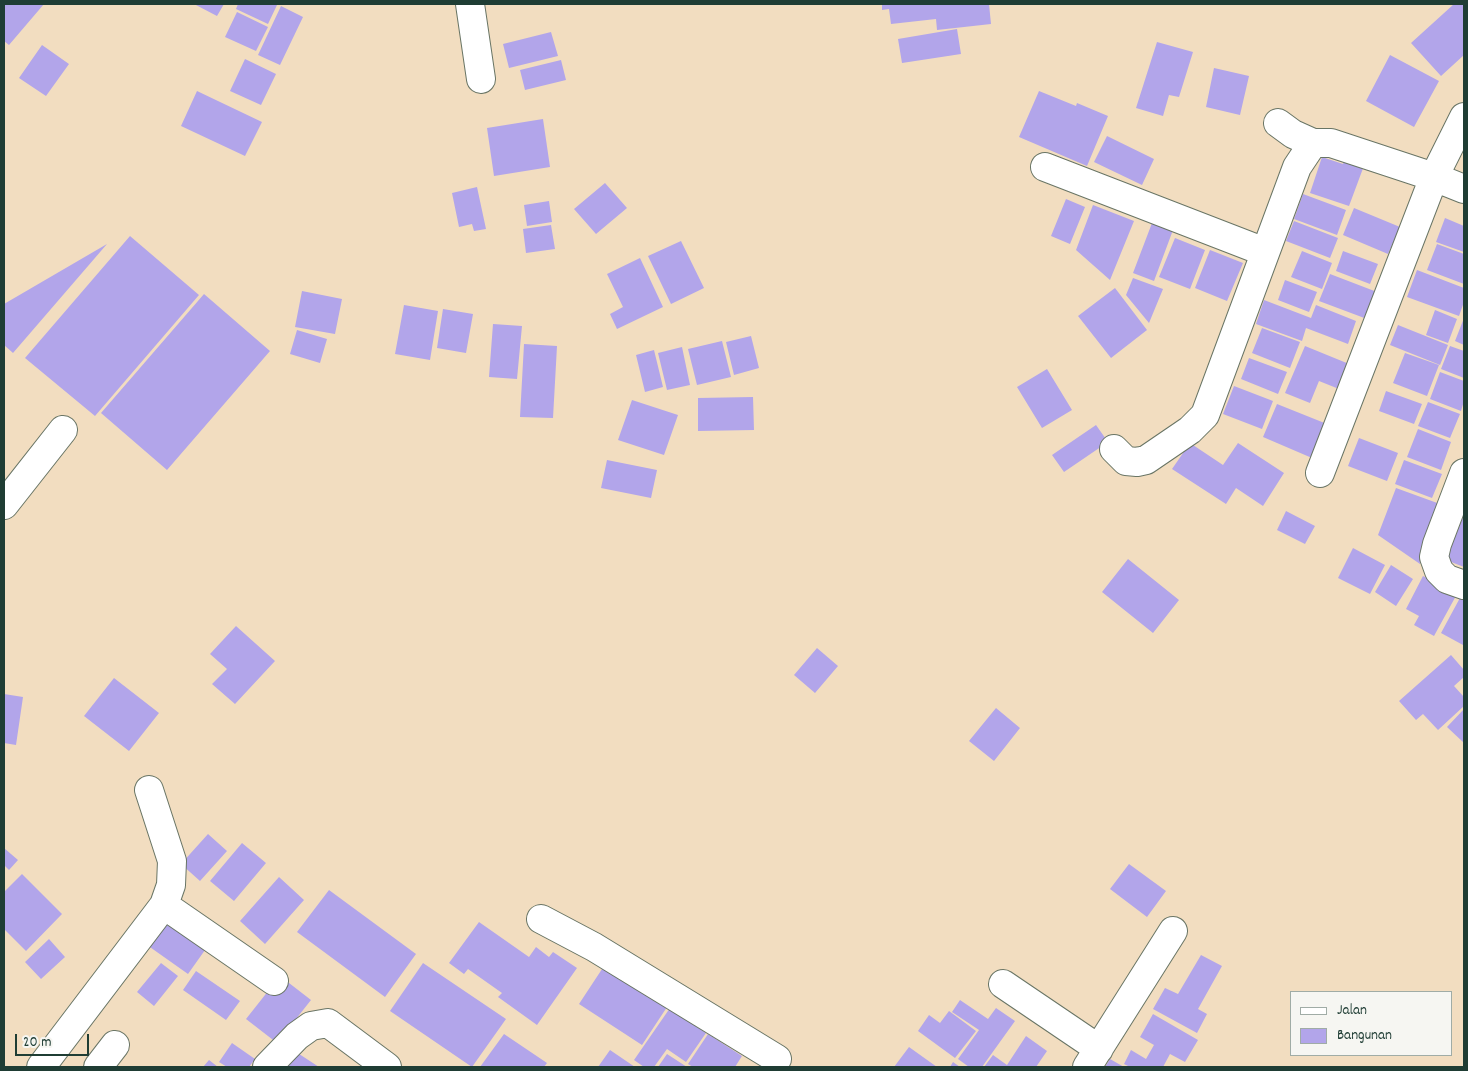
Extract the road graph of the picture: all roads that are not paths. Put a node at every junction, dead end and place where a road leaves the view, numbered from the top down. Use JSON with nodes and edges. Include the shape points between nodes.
{"nodes":[{"id":1,"x":470,"y":4,"type":"edge"},
{"id":2,"x":481,"y":79,"type":"dead end"},
{"id":3,"x":1464,"y":118,"type":"edge"},
{"id":4,"x":1278,"y":123,"type":"dead end"},
{"id":5,"x":1313,"y":143,"type":"junction"},
{"id":6,"x":1045,"y":167,"type":"dead end"},
{"id":7,"x":1434,"y":176,"type":"junction"},
{"id":8,"x":1464,"y":189,"type":"edge"},
{"id":9,"x":1265,"y":252,"type":"junction"},
{"id":10,"x":63,"y":430,"type":"dead end"},
{"id":11,"x":1114,"y":449,"type":"dead end"},
{"id":12,"x":1320,"y":473,"type":"dead end"},
{"id":13,"x":1464,"y":473,"type":"edge"},
{"id":14,"x":4,"y":505,"type":"edge"},
{"id":15,"x":1464,"y":586,"type":"edge"},
{"id":16,"x":148,"y":790,"type":"dead end"},
{"id":17,"x":164,"y":906,"type":"junction"},
{"id":18,"x":541,"y":919,"type":"dead end"},
{"id":19,"x":1173,"y":931,"type":"dead end"},
{"id":20,"x":274,"y":981,"type":"dead end"},
{"id":21,"x":1003,"y":984,"type":"dead end"},
{"id":22,"x":115,"y":1045,"type":"dead end"},
{"id":23,"x":1093,"y":1058,"type":"edge"},
{"id":24,"x":780,"y":1064,"type":"edge"},
{"id":25,"x":41,"y":1067,"type":"edge"},
{"id":26,"x":98,"y":1067,"type":"edge"},
{"id":27,"x":267,"y":1067,"type":"edge"},
{"id":28,"x":386,"y":1067,"type":"edge"}],
"edges":[{"from":1,"to":2,"type":"street"},
{"from":3,"to":7,"type":"street"},
{"from":4,"to":5,"type":"street"},
{"from":5,"to":7,"type":"street","via":[[1331,143]]},
{"from":5,"to":9,"type":"street","via":[[1297,166]]},
{"from":6,"to":9,"type":"street"},
{"from":7,"to":8,"type":"street"},
{"from":7,"to":12,"type":"street"},
{"from":9,"to":11,"type":"street","via":[[1205,415],[1190,430],[1146,460],[1126,461]]},
{"from":10,"to":14,"type":"street"},
{"from":13,"to":15,"type":"street","via":[[1434,557],[1439,571],[1446,578]]},
{"from":16,"to":17,"type":"street","via":[[172,861],[171,885]]},
{"from":17,"to":20,"type":"street"},
{"from":17,"to":25,"type":"street"},
{"from":18,"to":24,"type":"street","via":[[594,947]]},
{"from":19,"to":23,"type":"street"},
{"from":21,"to":23,"type":"street"},
{"from":22,"to":26,"type":"street"},
{"from":27,"to":28,"type":"street","via":[[310,1026],[328,1023]]}]}
